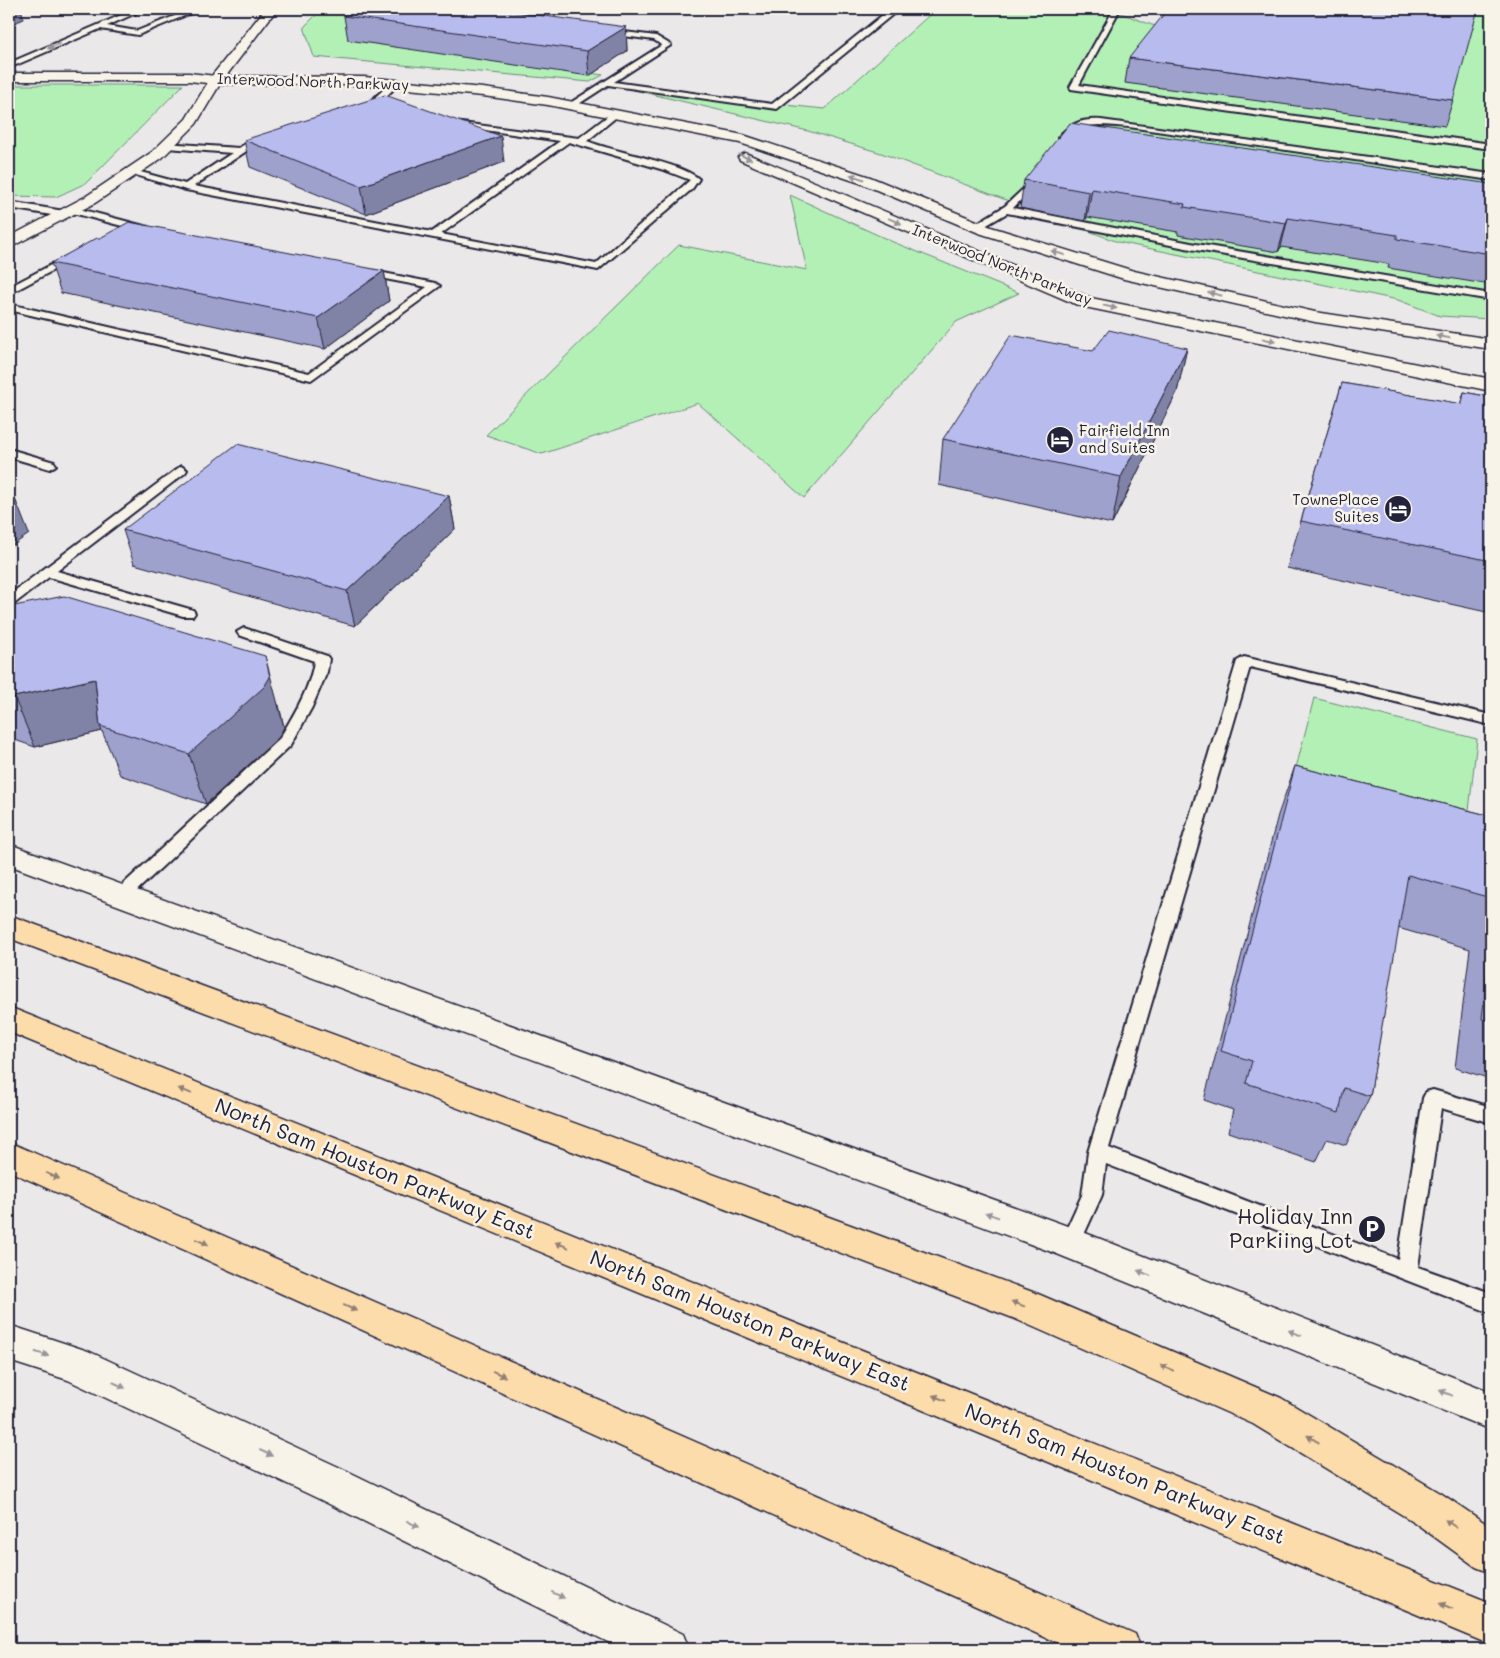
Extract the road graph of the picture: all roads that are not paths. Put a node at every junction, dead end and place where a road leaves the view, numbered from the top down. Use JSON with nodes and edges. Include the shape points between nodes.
{"nodes":[{"id":1,"x":110,"y":9,"type":"edge"},
{"id":2,"x":143,"y":9,"type":"edge"},
{"id":3,"x":198,"y":9,"type":"edge"},
{"id":4,"x":271,"y":9,"type":"edge"},
{"id":5,"x":538,"y":9,"type":"edge"},
{"id":6,"x":893,"y":9,"type":"edge"},
{"id":7,"x":1117,"y":9,"type":"edge"},
{"id":8,"x":134,"y":12,"type":"junction"},
{"id":9,"x":508,"y":19,"type":"edge"},
{"id":10,"x":517,"y":20,"type":"junction"},
{"id":11,"x":537,"y":23,"type":"edge"},
{"id":12,"x":98,"y":27,"type":"junction"},
{"id":13,"x":596,"y":30,"type":"edge"},
{"id":14,"x":9,"y":66,"type":"edge"},
{"id":15,"x":9,"y":77,"type":"edge"},
{"id":16,"x":216,"y":80,"type":"junction"},
{"id":17,"x":608,"y":83,"type":"junction"},
{"id":18,"x":395,"y":84,"type":"junction"},
{"id":19,"x":571,"y":106,"type":"junction"},
{"id":20,"x":364,"y":114,"type":"edge"},
{"id":21,"x":616,"y":114,"type":"junction"},
{"id":22,"x":451,"y":124,"type":"edge"},
{"id":23,"x":276,"y":139,"type":"edge"},
{"id":24,"x":568,"y":139,"type":"junction"},
{"id":25,"x":581,"y":141,"type":"junction"},
{"id":26,"x":1059,"y":143,"type":"edge"},
{"id":27,"x":167,"y":145,"type":"junction"},
{"id":28,"x":1491,"y":147,"type":"edge"},
{"id":29,"x":239,"y":152,"type":"junction"},
{"id":30,"x":1040,"y":172,"type":"edge"},
{"id":31,"x":133,"y":173,"type":"junction"},
{"id":32,"x":1491,"y":177,"type":"edge"},
{"id":33,"x":186,"y":188,"type":"junction"},
{"id":34,"x":9,"y":205,"type":"edge"},
{"id":35,"x":1007,"y":210,"type":"junction"},
{"id":36,"x":68,"y":212,"type":"junction"},
{"id":37,"x":130,"y":226,"type":"junction"},
{"id":38,"x":977,"y":227,"type":"junction"},
{"id":39,"x":151,"y":230,"type":"edge"},
{"id":40,"x":113,"y":235,"type":"edge"},
{"id":41,"x":432,"y":236,"type":"junction"},
{"id":42,"x":9,"y":243,"type":"edge"},
{"id":43,"x":78,"y":254,"type":"edge"},
{"id":44,"x":357,"y":271,"type":"edge"},
{"id":45,"x":1174,"y":285,"type":"junction"},
{"id":46,"x":9,"y":291,"type":"edge"},
{"id":47,"x":1491,"y":297,"type":"edge"},
{"id":48,"x":9,"y":307,"type":"edge"},
{"id":49,"x":1151,"y":316,"type":"junction"},
{"id":50,"x":1491,"y":344,"type":"edge"},
{"id":51,"x":1491,"y":385,"type":"edge"},
{"id":52,"x":9,"y":453,"type":"edge"},
{"id":53,"x":50,"y":465,"type":"dead end"},
{"id":54,"x":181,"y":470,"type":"dead end"},
{"id":55,"x":45,"y":572,"type":"junction"},
{"id":56,"x":9,"y":601,"type":"edge"},
{"id":57,"x":188,"y":614,"type":"dead end"},
{"id":58,"x":244,"y":632,"type":"dead end"},
{"id":59,"x":1491,"y":720,"type":"edge"},
{"id":60,"x":9,"y":854,"type":"edge"},
{"id":61,"x":122,"y":895,"type":"junction"},
{"id":62,"x":9,"y":926,"type":"edge"},
{"id":63,"x":9,"y":1019,"type":"edge"},
{"id":64,"x":1491,"y":1115,"type":"edge"},
{"id":65,"x":1098,"y":1152,"type":"junction"},
{"id":66,"x":9,"y":1156,"type":"edge"},
{"id":67,"x":1070,"y":1244,"type":"junction"},
{"id":68,"x":1406,"y":1272,"type":"junction"},
{"id":69,"x":1491,"y":1303,"type":"edge"},
{"id":70,"x":9,"y":1343,"type":"edge"},
{"id":71,"x":1491,"y":1411,"type":"edge"},
{"id":72,"x":1491,"y":1552,"type":"edge"},
{"id":73,"x":1491,"y":1624,"type":"edge"},
{"id":74,"x":668,"y":1649,"type":"edge"},
{"id":75,"x":1120,"y":1649,"type":"edge"}],
"edges":[{"from":1,"to":8,"type":"lane"},
{"from":2,"to":8,"type":"lane"},
{"from":3,"to":12,"type":"lane","via":[[138,33]]},
{"from":4,"to":16,"type":"street"},
{"from":5,"to":10,"type":"lane"},
{"from":6,"to":17,"type":"lane","via":[[774,108]]},
{"from":7,"to":28,"type":"lane","via":[[1074,87]]},
{"from":8,"to":12,"type":"lane"},
{"from":9,"to":10,"type":"lane"},
{"from":10,"to":11,"type":"lane"},
{"from":12,"to":14,"type":"lane","one_way":true},
{"from":13,"to":17,"type":"lane","via":[[656,38],[668,45]]},
{"from":15,"to":16,"type":"street","name":"Interwood North Parkway","via":[[189,77]]},
{"from":16,"to":18,"type":"street","name":"Interwood North Parkway"},
{"from":16,"to":27,"type":"street","via":[[191,122]]},
{"from":17,"to":19,"type":"lane"},
{"from":18,"to":19,"type":"street","name":"Interwood North Parkway","via":[[483,92]]},
{"from":18,"to":20,"type":"lane"},
{"from":19,"to":21,"type":"street","name":"Interwood North Parkway"},
{"from":21,"to":25,"type":"lane"},
{"from":38,"to":21,"type":"street","name":"Interwood North Parkway","one_way":true,"via":[[865,180],[743,139]]},
{"from":21,"to":49,"type":"street","name":"Interwood North Parkway","one_way":true,"via":[[722,147],[1086,302]]},
{"from":22,"to":24,"type":"lane"},
{"from":23,"to":29,"type":"lane","via":[[250,144]]},
{"from":24,"to":25,"type":"lane"},
{"from":24,"to":41,"type":"lane"},
{"from":25,"to":41,"type":"lane","via":[[679,171],[695,179],[598,267]]},
{"from":26,"to":32,"type":"lane","via":[[1068,128],[1079,122],[1129,125]]},
{"from":27,"to":29,"type":"lane"},
{"from":27,"to":31,"type":"street"},
{"from":29,"to":33,"type":"lane"},
{"from":30,"to":35,"type":"lane","via":[[1022,198]]},
{"from":31,"to":33,"type":"lane"},
{"from":31,"to":36,"type":"street"},
{"from":33,"to":41,"type":"lane"},
{"from":34,"to":36,"type":"lane"},
{"from":35,"to":38,"type":"lane"},
{"from":35,"to":47,"type":"lane","via":[[1196,247]]},
{"from":36,"to":37,"type":"lane"},
{"from":36,"to":42,"type":"street"},
{"from":37,"to":39,"type":"lane"},
{"from":37,"to":40,"type":"lane"},
{"from":45,"to":38,"type":"street","name":"Interwood North Parkway","one_way":true,"via":[[1130,275]]},
{"from":43,"to":46,"type":"lane"},
{"from":44,"to":48,"type":"lane","via":[[435,286],[311,377]]},
{"from":45,"to":49,"type":"street"},
{"from":50,"to":45,"type":"street","name":"Interwood North Parkway","one_way":true,"via":[[1315,317]]},
{"from":49,"to":51,"type":"street","name":"Interwood North Parkway","one_way":true},
{"from":52,"to":53,"type":"lane"},
{"from":54,"to":55,"type":"lane"},
{"from":55,"to":56,"type":"lane"},
{"from":55,"to":57,"type":"lane"},
{"from":58,"to":61,"type":"lane","via":[[322,659],[305,708],[286,741]]},
{"from":59,"to":65,"type":"lane","via":[[1244,662]]},
{"from":60,"to":61,"type":"street"},
{"from":67,"to":61,"type":"street","one_way":true},
{"from":72,"to":62,"type":"highway","one_way":true,"via":[[1428,1508],[1267,1411],[1025,1306]]},
{"from":73,"to":63,"type":"highway","name":"North Sam Houston Parkway East","one_way":true},
{"from":64,"to":68,"type":"lane","via":[[1433,1098]]},
{"from":65,"to":67,"type":"lane","via":[[1092,1195]]},
{"from":65,"to":68,"type":"lane"},
{"from":66,"to":75,"type":"highway","one_way":true},
{"from":71,"to":67,"type":"street","one_way":true},
{"from":68,"to":69,"type":"lane"},
{"from":70,"to":74,"type":"street","one_way":true,"via":[[74,1364],[331,1484]]}]}
